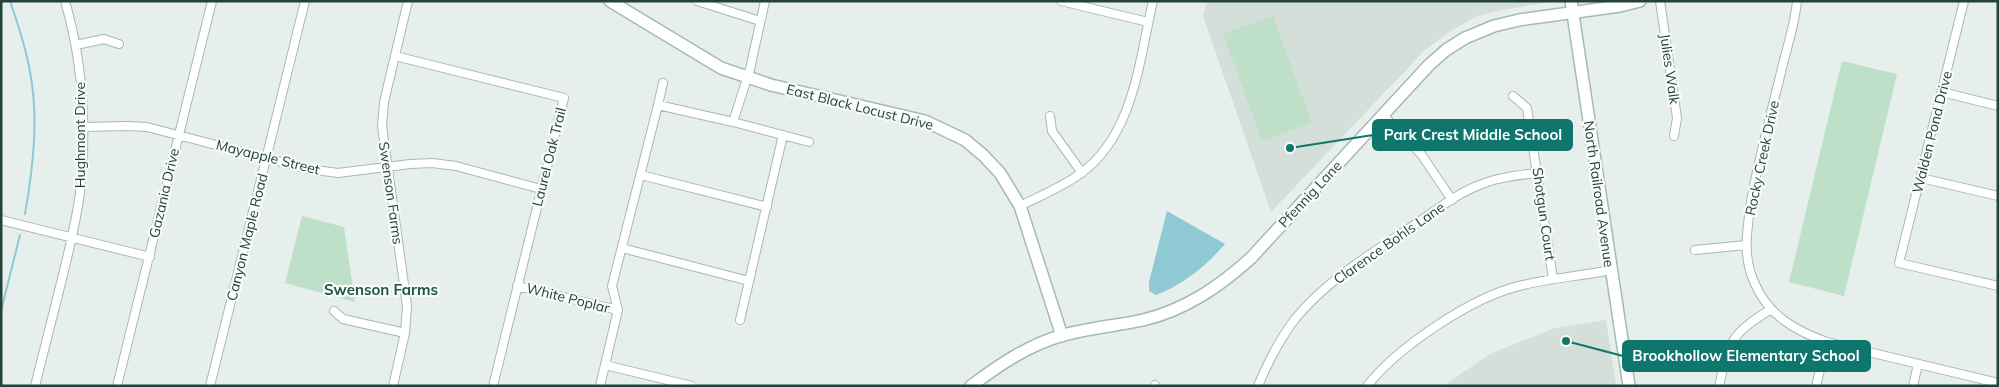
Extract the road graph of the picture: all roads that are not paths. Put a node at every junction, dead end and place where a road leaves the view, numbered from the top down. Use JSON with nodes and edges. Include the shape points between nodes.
{"nodes":[{"id":1,"x":65,"y":1,"type":"edge"},
{"id":2,"x":212,"y":1,"type":"edge"},
{"id":3,"x":305,"y":1,"type":"edge"},
{"id":4,"x":408,"y":1,"type":"edge"},
{"id":5,"x":610,"y":1,"type":"edge"},
{"id":6,"x":697,"y":1,"type":"edge"},
{"id":7,"x":766,"y":1,"type":"edge"},
{"id":8,"x":1062,"y":1,"type":"edge"},
{"id":9,"x":1153,"y":1,"type":"edge"},
{"id":10,"x":1640,"y":1,"type":"edge"},
{"id":11,"x":1660,"y":1,"type":"edge"},
{"id":12,"x":1797,"y":1,"type":"edge"},
{"id":13,"x":1964,"y":1,"type":"edge"},
{"id":14,"x":1572,"y":7,"type":"edge"},
{"id":15,"x":760,"y":21,"type":"junction"},
{"id":16,"x":1148,"y":22,"type":"junction"},
{"id":17,"x":119,"y":44,"type":"dead end"},
{"id":18,"x":76,"y":45,"type":"junction"},
{"id":19,"x":395,"y":56,"type":"junction"},
{"id":20,"x":747,"y":78,"type":"junction"},
{"id":21,"x":663,"y":83,"type":"dead end"},
{"id":22,"x":1942,"y":92,"type":"junction"},
{"id":23,"x":1514,"y":96,"type":"dead end"},
{"id":24,"x":658,"y":105,"type":"junction"},
{"id":25,"x":1998,"y":106,"type":"edge"},
{"id":26,"x":1383,"y":115,"type":"junction"},
{"id":27,"x":1050,"y":116,"type":"dead end"},
{"id":28,"x":733,"y":122,"type":"junction"},
{"id":29,"x":82,"y":127,"type":"junction"},
{"id":30,"x":178,"y":135,"type":"junction"},
{"id":31,"x":783,"y":135,"type":"junction"},
{"id":32,"x":1674,"y":136,"type":"dead end"},
{"id":33,"x":809,"y":142,"type":"dead end"},
{"id":34,"x":267,"y":157,"type":"junction"},
{"id":35,"x":387,"y":168,"type":"junction"},
{"id":36,"x":1082,"y":173,"type":"junction"},
{"id":37,"x":1538,"y":173,"type":"junction"},
{"id":38,"x":641,"y":175,"type":"junction"},
{"id":39,"x":1921,"y":178,"type":"junction"},
{"id":40,"x":541,"y":189,"type":"junction"},
{"id":41,"x":1998,"y":196,"type":"edge"},
{"id":42,"x":1452,"y":200,"type":"junction"},
{"id":43,"x":1020,"y":206,"type":"junction"},
{"id":44,"x":767,"y":207,"type":"junction"},
{"id":45,"x":1,"y":220,"type":"edge"},
{"id":46,"x":72,"y":238,"type":"junction"},
{"id":47,"x":1746,"y":245,"type":"junction"},
{"id":48,"x":622,"y":248,"type":"junction"},
{"id":49,"x":1695,"y":250,"type":"dead end"},
{"id":50,"x":150,"y":257,"type":"junction"},
{"id":51,"x":1610,"y":270,"type":"junction"},
{"id":52,"x":1553,"y":279,"type":"junction"},
{"id":53,"x":749,"y":281,"type":"junction"},
{"id":54,"x":518,"y":286,"type":"junction"},
{"id":55,"x":1998,"y":286,"type":"edge"},
{"id":56,"x":1771,"y":309,"type":"junction"},
{"id":57,"x":618,"y":310,"type":"junction"},
{"id":58,"x":334,"y":311,"type":"dead end"},
{"id":59,"x":740,"y":320,"type":"dead end"},
{"id":60,"x":405,"y":333,"type":"junction"},
{"id":61,"x":1062,"y":336,"type":"junction"},
{"id":62,"x":1827,"y":342,"type":"junction"},
{"id":63,"x":1918,"y":364,"type":"junction"},
{"id":64,"x":605,"y":365,"type":"junction"},
{"id":65,"x":1998,"y":383,"type":"edge"},
{"id":66,"x":35,"y":386,"type":"edge"},
{"id":67,"x":117,"y":386,"type":"edge"},
{"id":68,"x":210,"y":386,"type":"edge"},
{"id":69,"x":393,"y":386,"type":"edge"},
{"id":70,"x":493,"y":386,"type":"edge"},
{"id":71,"x":600,"y":386,"type":"edge"},
{"id":72,"x":692,"y":386,"type":"edge"},
{"id":73,"x":971,"y":386,"type":"edge"},
{"id":74,"x":1258,"y":386,"type":"edge"},
{"id":75,"x":1367,"y":386,"type":"edge"},
{"id":76,"x":1629,"y":386,"type":"edge"},
{"id":77,"x":1720,"y":386,"type":"edge"},
{"id":78,"x":1816,"y":386,"type":"edge"},
{"id":79,"x":1913,"y":386,"type":"edge"}],
"edges":[{"from":1,"to":18,"type":"street","name":"Hughmont Drive"},
{"from":2,"to":30,"type":"street","name":"Gazania Drive"},
{"from":3,"to":34,"type":"street","name":"Canyon Maple Road"},
{"from":4,"to":19,"type":"street","name":"Swenson Farms"},
{"from":5,"to":20,"type":"street","name":"East Black Locust Drive","via":[[721,68]]},
{"from":6,"to":15,"type":"street"},
{"from":7,"to":15,"type":"street"},
{"from":8,"to":16,"type":"street"},
{"from":9,"to":16,"type":"street"},
{"from":10,"to":14,"type":"street","name":"Pfennig Lane"},
{"from":11,"to":32,"type":"street","name":"Julies Walk","via":[[1677,118]]},
{"from":12,"to":47,"type":"street","name":"Rocky Creek Drive","via":[[1755,178]]},
{"from":13,"to":22,"type":"street","name":"Walden Pond Drive"},
{"from":14,"to":26,"type":"street","name":"Pfennig Lane","via":[[1500,24],[1465,38],[1429,65]]},
{"from":14,"to":51,"type":"street","name":"North Railroad Avenue"},
{"from":15,"to":20,"type":"street"},
{"from":16,"to":36,"type":"street","via":[[1125,116],[1102,155]]},
{"from":17,"to":18,"type":"street","via":[[104,39]]},
{"from":18,"to":29,"type":"street","name":"Hughmont Drive"},
{"from":19,"to":35,"type":"street","name":"Swenson Farms","via":[[384,102]]},
{"from":19,"to":40,"type":"street","name":"Laurel Oak Trail","via":[[564,98]]},
{"from":20,"to":28,"type":"street"},
{"from":20,"to":43,"type":"street","name":"East Black Locust Drive","via":[[925,121],[946,130],[984,155],[1000,173]]},
{"from":21,"to":24,"type":"street"},
{"from":22,"to":25,"type":"street"},
{"from":22,"to":39,"type":"street","name":"Walden Pond Drive"},
{"from":23,"to":37,"type":"street","name":"Shotgun Court","via":[[1527,108]]},
{"from":24,"to":28,"type":"street"},
{"from":24,"to":38,"type":"street"},
{"from":26,"to":42,"type":"street","via":[[1421,154]]},
{"from":26,"to":61,"type":"street","name":"Pfennig Lane","via":[[1250,258],[1209,292],[1160,316]]},
{"from":27,"to":36,"type":"street","via":[[1052,131]]},
{"from":28,"to":31,"type":"street"},
{"from":29,"to":30,"type":"street","name":"Mayapple Street","via":[[147,127]]},
{"from":29,"to":46,"type":"street","name":"Hughmont Drive","via":[[80,194]]},
{"from":30,"to":34,"type":"street","name":"Mayapple Street"},
{"from":30,"to":50,"type":"street","name":"Gazania Drive"},
{"from":31,"to":33,"type":"street"},
{"from":31,"to":44,"type":"street"},
{"from":34,"to":35,"type":"street","name":"Mayapple Street","via":[[308,169],[338,173]]},
{"from":34,"to":68,"type":"street","name":"Canyon Maple Road"},
{"from":35,"to":40,"type":"street","name":"Mayapple Street","via":[[432,163],[456,166]]},
{"from":35,"to":60,"type":"street","name":"Swenson Farms","via":[[407,306]]},
{"from":36,"to":43,"type":"street"},
{"from":37,"to":42,"type":"street","name":"Clarence Bohls Lane","via":[[1493,180]]},
{"from":37,"to":52,"type":"street","name":"Shotgun Court"},
{"from":38,"to":44,"type":"street"},
{"from":38,"to":48,"type":"street"},
{"from":39,"to":41,"type":"street"},
{"from":39,"to":55,"type":"street","name":"Walden Pond Drive","via":[[1899,263]]},
{"from":40,"to":54,"type":"street","name":"Laurel Oak Trail"},
{"from":42,"to":74,"type":"street","name":"Clarence Bohls Lane","via":[[1328,285],[1281,338]]},
{"from":43,"to":61,"type":"street","name":"East Black Locust Drive"},
{"from":44,"to":53,"type":"street"},
{"from":45,"to":46,"type":"street"},
{"from":46,"to":50,"type":"street"},
{"from":46,"to":66,"type":"street","name":"Hughmont Drive"},
{"from":47,"to":49,"type":"street"},
{"from":47,"to":56,"type":"street","name":"Rocky Creek Drive","via":[[1754,283]]},
{"from":48,"to":53,"type":"street"},
{"from":48,"to":57,"type":"street","via":[[612,286]]},
{"from":50,"to":67,"type":"street","name":"Gazania Drive"},
{"from":51,"to":52,"type":"street"},
{"from":51,"to":76,"type":"street","name":"North Railroad Avenue"},
{"from":52,"to":75,"type":"street","via":[[1509,289],[1466,308],[1400,353]]},
{"from":53,"to":59,"type":"street"},
{"from":54,"to":57,"type":"street","name":"White Poplar"},
{"from":54,"to":70,"type":"street","name":"Laurel Oak Trail"},
{"from":56,"to":62,"type":"street","name":"Rocky Creek Drive","via":[[1794,328]]},
{"from":56,"to":77,"type":"street","via":[[1734,338],[1728,349]]},
{"from":57,"to":64,"type":"street"},
{"from":58,"to":60,"type":"street","via":[[343,319]]},
{"from":60,"to":69,"type":"street","name":"Swenson Farms"},
{"from":61,"to":73,"type":"street","name":"Pfennig Lane","via":[[1016,355]]},
{"from":62,"to":63,"type":"street","name":"Rocky Creek Drive"},
{"from":62,"to":78,"type":"street"},
{"from":63,"to":65,"type":"street","name":"Rocky Creek Drive"},
{"from":63,"to":79,"type":"street"},
{"from":64,"to":71,"type":"street"},
{"from":64,"to":72,"type":"street"}]}
